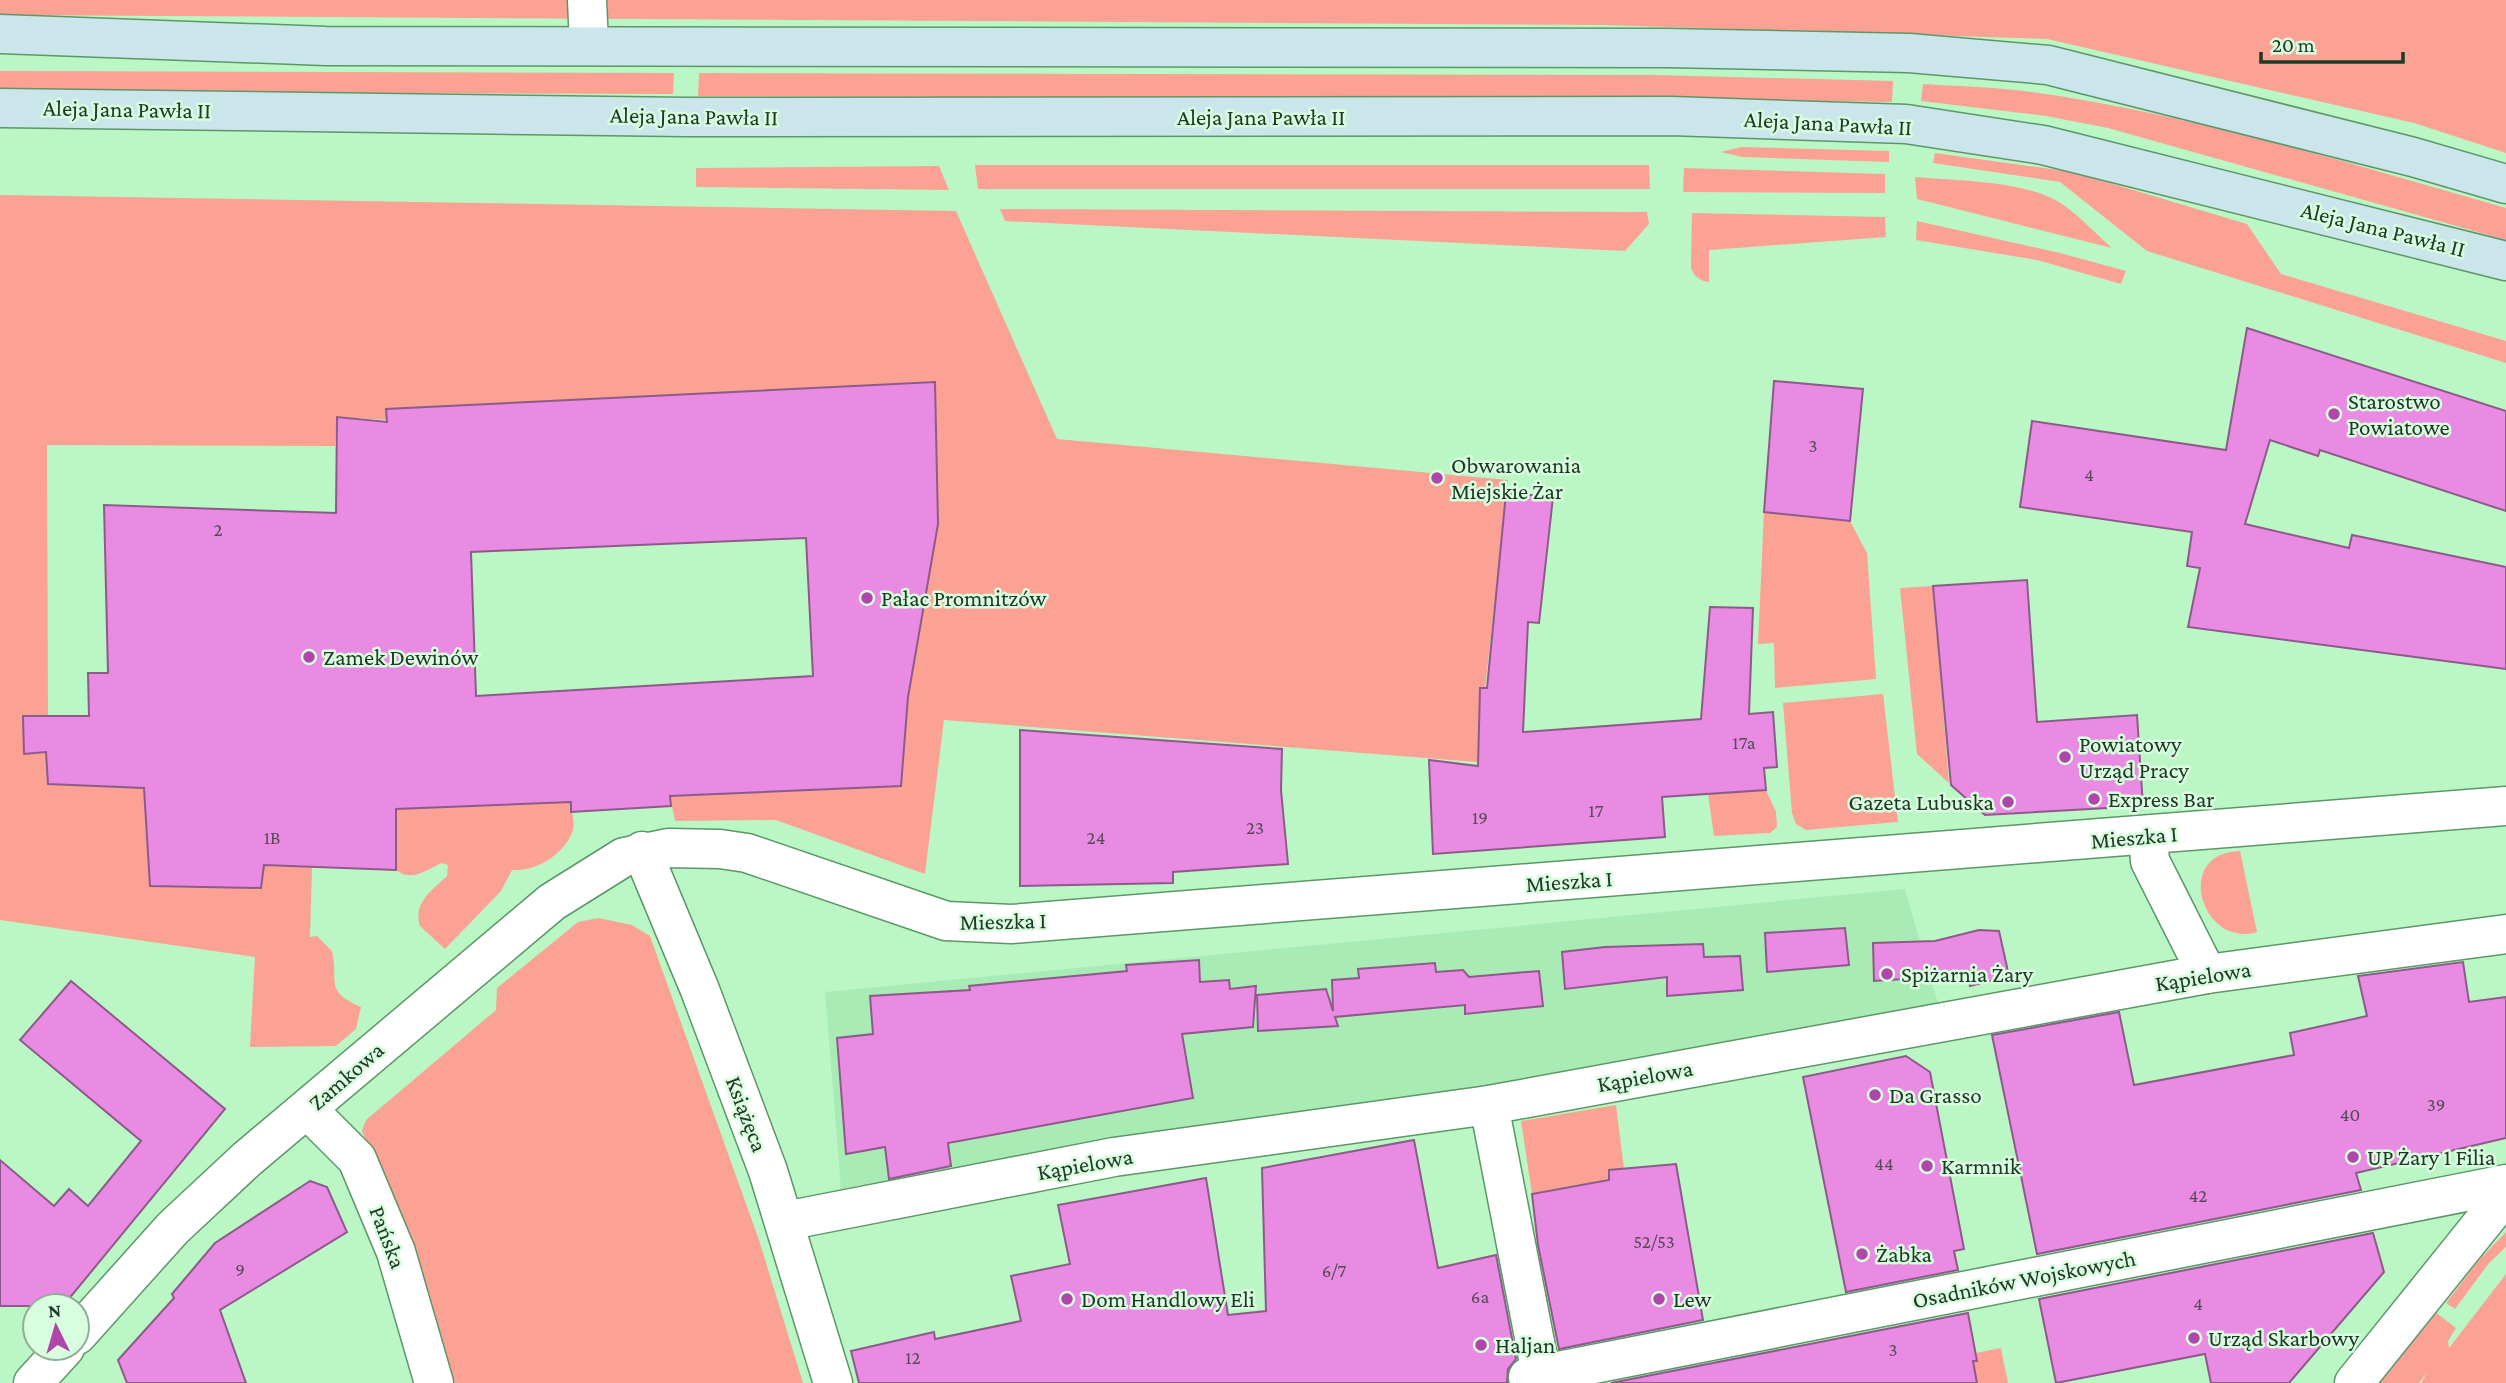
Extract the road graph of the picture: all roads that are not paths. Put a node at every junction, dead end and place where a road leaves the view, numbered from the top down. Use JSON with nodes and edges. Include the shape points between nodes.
{"nodes":[{"id":1,"x":587,"y":0,"type":"edge"},
{"id":2,"x":0,"y":34,"type":"edge"},
{"id":3,"x":589,"y":44,"type":"junction"},
{"id":4,"x":0,"y":108,"type":"edge"},
{"id":5,"x":2506,"y":184,"type":"edge"},
{"id":6,"x":2506,"y":261,"type":"edge"},
{"id":7,"x":2506,"y":806,"type":"edge"},
{"id":8,"x":2148,"y":836,"type":"junction"},
{"id":9,"x":642,"y":851,"type":"junction"},
{"id":10,"x":2506,"y":934,"type":"edge"},
{"id":11,"x":2207,"y":974,"type":"junction"},
{"id":12,"x":1489,"y":1105,"type":"junction"},
{"id":13,"x":307,"y":1109,"type":"junction"},
{"id":14,"x":2506,"y":1184,"type":"edge"},
{"id":15,"x":2506,"y":1199,"type":"edge"},
{"id":16,"x":785,"y":1221,"type":"junction"},
{"id":17,"x":91,"y":1319,"type":"edge"},
{"id":18,"x":52,"y":1362,"type":"edge"},
{"id":19,"x":33,"y":1383,"type":"edge"},
{"id":20,"x":434,"y":1383,"type":"edge"},
{"id":21,"x":833,"y":1383,"type":"edge"},
{"id":22,"x":2354,"y":1383,"type":"edge"}],
"edges":[{"from":1,"to":3,"type":"street"},
{"from":2,"to":3,"type":"street","via":[[326,46]]},
{"from":3,"to":5,"type":"street","via":[[1909,52],[2048,65]]},
{"from":4,"to":6,"type":"street","name":"Aleja Jana Pawła II","via":[[687,117],[1671,116],[1906,124],[2043,145]]},
{"from":7,"to":8,"type":"street","name":"Mieszka I"},
{"from":8,"to":9,"type":"street","name":"Mieszka I","via":[[1011,924],[946,922],[747,853],[693,848]]},
{"from":8,"to":11,"type":"street","via":[[2150,861]]},
{"from":9,"to":13,"type":"street","name":"Zamkowa","via":[[606,866],[552,902]]},
{"from":9,"to":16,"type":"street","name":"Książęca","via":[[700,990]]},
{"from":10,"to":11,"type":"street","name":"Kąpielowa"},
{"from":11,"to":12,"type":"street","name":"Kąpielowa"},
{"from":12,"to":14,"type":"street","name":"Osadników Wojskowych","via":[[1534,1375]]},
{"from":12,"to":16,"type":"street","name":"Kąpielowa","via":[[1114,1157]]},
{"from":13,"to":17,"type":"street","name":"Zamkowa","via":[[173,1228]]},
{"from":13,"to":20,"type":"street","name":"Pańska","via":[[357,1159],[396,1252]]},
{"from":15,"to":22,"type":"street","via":[[2419,1298]]},
{"from":16,"to":21,"type":"street","name":"Książęca"},
{"from":18,"to":19,"type":"street"}]}
